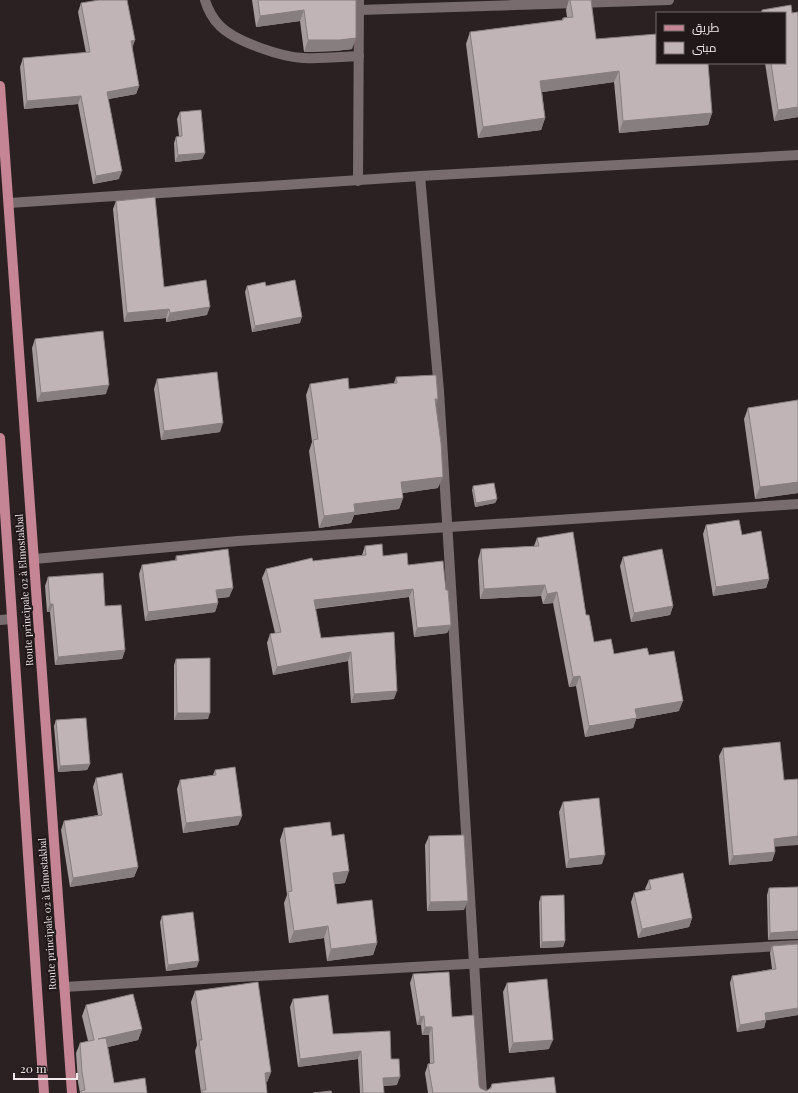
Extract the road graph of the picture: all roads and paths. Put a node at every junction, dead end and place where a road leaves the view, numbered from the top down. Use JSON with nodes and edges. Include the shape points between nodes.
{"nodes":[{"id":1,"x":205,"y":0,"type":"edge"},
{"id":2,"x":669,"y":0,"type":"edge"},
{"id":3,"x":359,"y":5,"type":"edge"},
{"id":4,"x":359,"y":56,"type":"junction"},
{"id":5,"x":0,"y":86,"type":"edge"},
{"id":6,"x":798,"y":155,"type":"edge"},
{"id":7,"x":420,"y":176,"type":"junction"},
{"id":8,"x":358,"y":181,"type":"junction"},
{"id":9,"x":9,"y":203,"type":"junction"},
{"id":10,"x":0,"y":438,"type":"edge"},
{"id":11,"x":798,"y":504,"type":"edge"},
{"id":12,"x":448,"y":527,"type":"junction"},
{"id":13,"x":34,"y":559,"type":"junction"},
{"id":14,"x":12,"y":619,"type":"junction"},
{"id":15,"x":0,"y":620,"type":"edge"},
{"id":16,"x":798,"y":945,"type":"edge"},
{"id":17,"x":475,"y":963,"type":"junction"},
{"id":18,"x":64,"y":987,"type":"junction"},
{"id":19,"x":44,"y":1093,"type":"edge"},
{"id":20,"x":72,"y":1093,"type":"edge"},
{"id":21,"x":482,"y":1093,"type":"edge"}],
"edges":[{"from":1,"to":4,"type":"street","via":[[208,10],[221,27],[242,40],[265,49],[304,58]]},
{"from":2,"to":3,"type":"street"},
{"from":3,"to":4,"type":"street"},
{"from":4,"to":8,"type":"street"},
{"from":5,"to":9,"type":"main road","name":"Route principale 02 à Elmostakbal"},
{"from":6,"to":7,"type":"street"},
{"from":7,"to":8,"type":"street"},
{"from":7,"to":12,"type":"street"},
{"from":8,"to":9,"type":"street"},
{"from":9,"to":13,"type":"main road","name":"Route principale 02 à Elmostakbal"},
{"from":10,"to":14,"type":"main road","name":"Route principale 02 à Elmostakbal"},
{"from":11,"to":12,"type":"street"},
{"from":12,"to":13,"type":"street","via":[[238,541]]},
{"from":12,"to":17,"type":"street"},
{"from":13,"to":18,"type":"main road","name":"Route principale 02 à Elmostakbal"},
{"from":14,"to":15,"type":"street"},
{"from":14,"to":19,"type":"main road","name":"Route principale 02 à Elmostakbal"},
{"from":16,"to":17,"type":"street"},
{"from":17,"to":18,"type":"street"},
{"from":17,"to":21,"type":"street"},
{"from":18,"to":20,"type":"main road","name":"Route principale 02 à Elmostakbal"}]}
